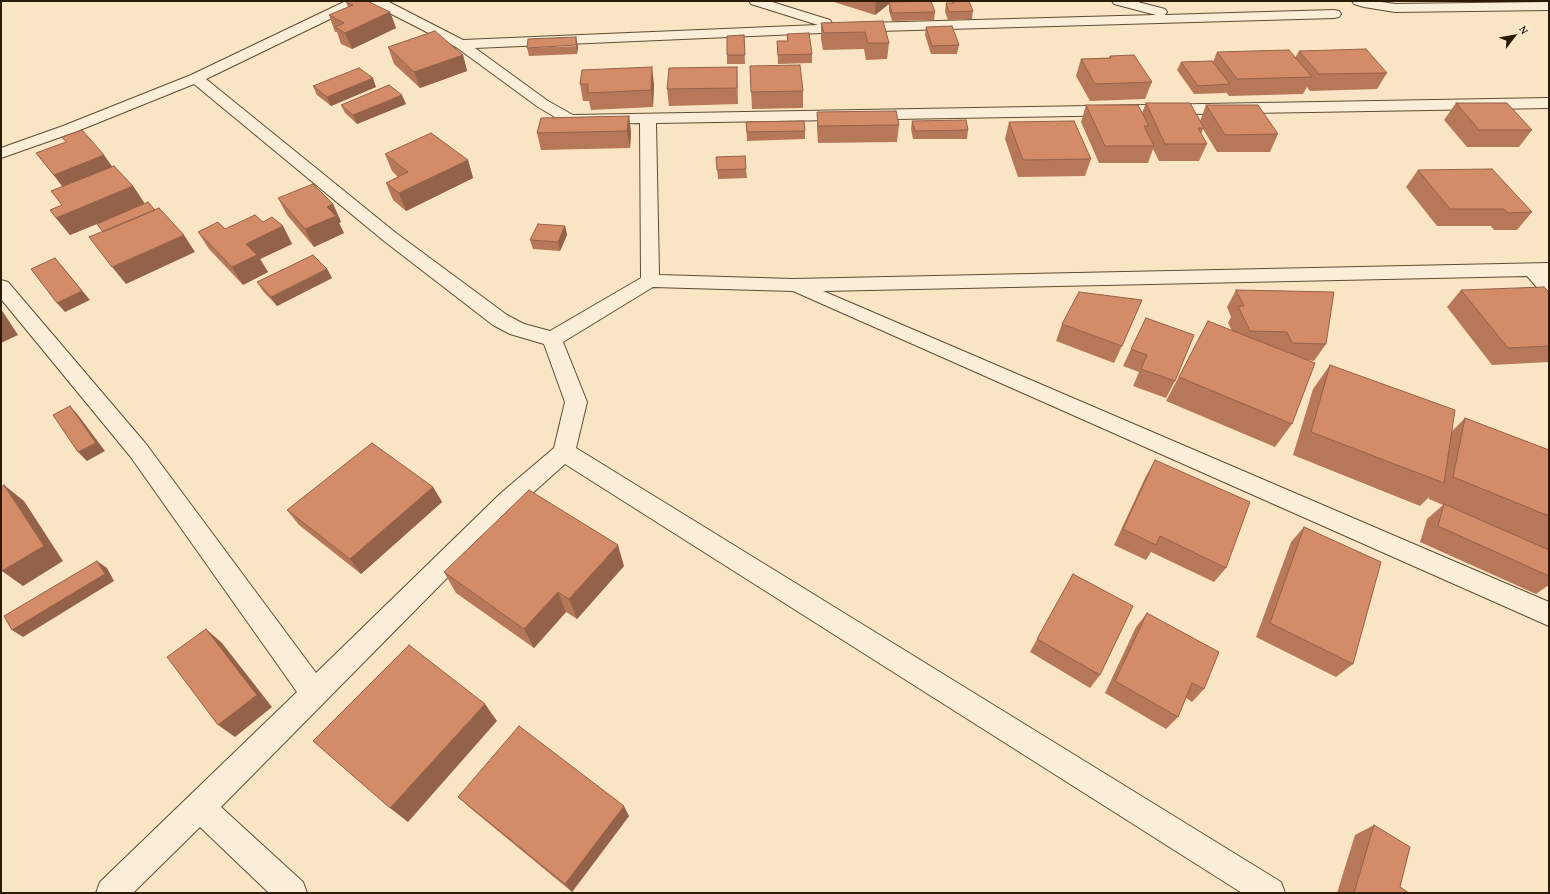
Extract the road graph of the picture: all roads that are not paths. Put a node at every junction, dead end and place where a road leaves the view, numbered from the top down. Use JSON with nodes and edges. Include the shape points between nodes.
{"nodes":[{"id":1,"x":356,"y":1,"type":"edge"},
{"id":2,"x":378,"y":1,"type":"edge"},
{"id":3,"x":756,"y":1,"type":"edge"},
{"id":4,"x":1118,"y":1,"type":"edge"},
{"id":5,"x":1359,"y":1,"type":"edge"},
{"id":6,"x":1549,"y":6,"type":"edge"},
{"id":7,"x":1334,"y":14,"type":"dead end"},
{"id":8,"x":1185,"y":18,"type":"junction"},
{"id":9,"x":844,"y":28,"type":"junction"},
{"id":10,"x":462,"y":44,"type":"junction"},
{"id":11,"x":196,"y":78,"type":"junction"},
{"id":12,"x":1549,"y":103,"type":"edge"},
{"id":13,"x":648,"y":119,"type":"junction"},
{"id":14,"x":1,"y":153,"type":"edge"},
{"id":15,"x":1540,"y":269,"type":"edge"},
{"id":16,"x":650,"y":281,"type":"junction"},
{"id":17,"x":794,"y":285,"type":"junction"},
{"id":18,"x":1,"y":286,"type":"edge"},
{"id":19,"x":1549,"y":290,"type":"edge"},
{"id":20,"x":552,"y":339,"type":"junction"},
{"id":21,"x":564,"y":452,"type":"junction"},
{"id":22,"x":1549,"y":614,"type":"edge"},
{"id":23,"x":315,"y":694,"type":"junction"},
{"id":24,"x":200,"y":807,"type":"junction"},
{"id":25,"x":111,"y":893,"type":"edge"},
{"id":26,"x":292,"y":893,"type":"edge"},
{"id":27,"x":1270,"y":893,"type":"edge"}],
"edges":[{"from":1,"to":11,"type":"street"},
{"from":2,"to":10,"type":"street"},
{"from":3,"to":9,"type":"street"},
{"from":4,"to":8,"type":"street"},
{"from":5,"to":6,"type":"street","via":[[1396,8]]},
{"from":7,"to":8,"type":"street"},
{"from":8,"to":9,"type":"street"},
{"from":9,"to":10,"type":"street"},
{"from":10,"to":13,"type":"street","via":[[570,120]]},
{"from":11,"to":14,"type":"street","via":[[69,129]]},
{"from":11,"to":20,"type":"street","via":[[390,238],[500,320],[518,329]]},
{"from":12,"to":13,"type":"street"},
{"from":13,"to":16,"type":"street"},
{"from":15,"to":17,"type":"street"},
{"from":15,"to":19,"type":"street"},
{"from":16,"to":17,"type":"street"},
{"from":16,"to":20,"type":"street"},
{"from":17,"to":22,"type":"street"},
{"from":18,"to":23,"type":"street","via":[[138,450]]},
{"from":20,"to":21,"type":"street","via":[[576,402]]},
{"from":21,"to":23,"type":"street","via":[[509,500]]},
{"from":21,"to":27,"type":"street"},
{"from":23,"to":24,"type":"street"},
{"from":24,"to":25,"type":"street"},
{"from":24,"to":26,"type":"street"}]}
